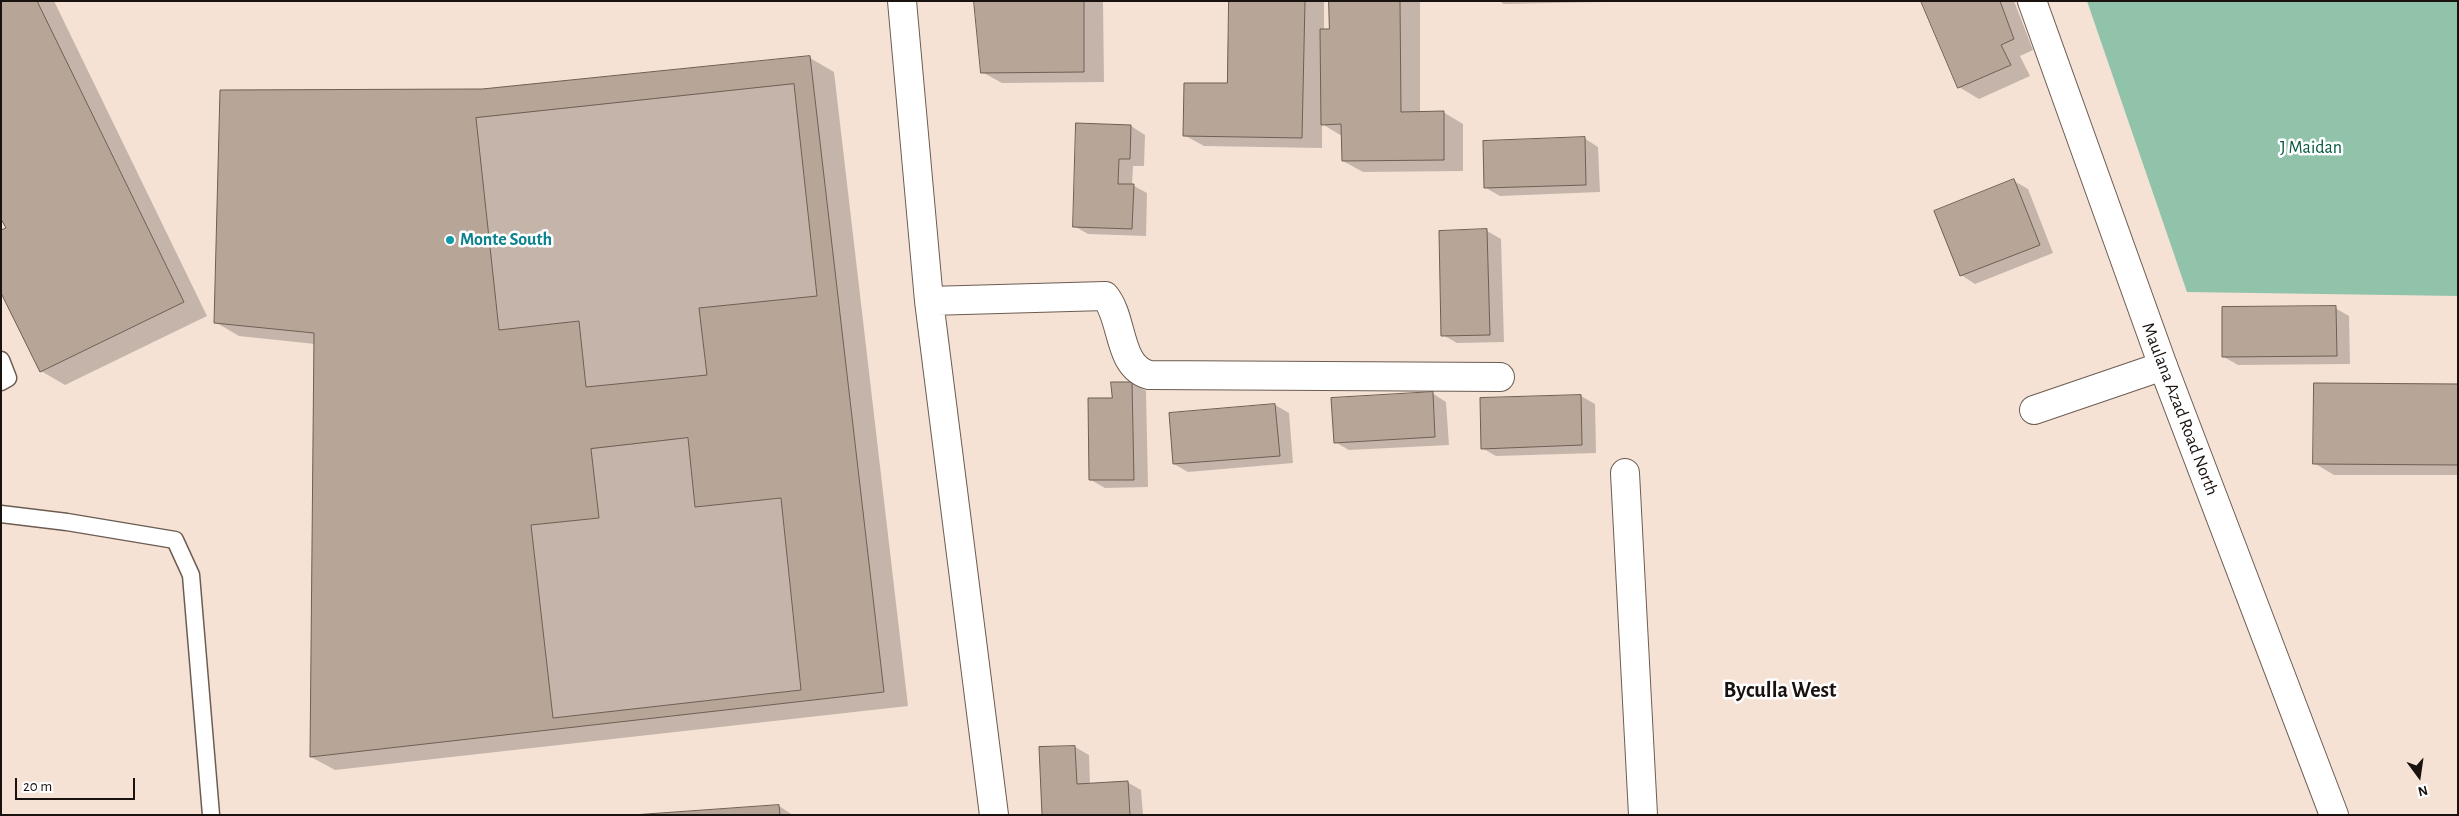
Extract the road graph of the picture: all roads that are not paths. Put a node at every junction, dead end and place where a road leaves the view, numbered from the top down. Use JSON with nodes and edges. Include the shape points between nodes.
{"nodes":[{"id":1,"x":902,"y":1,"type":"edge"},
{"id":2,"x":2032,"y":1,"type":"edge"},
{"id":3,"x":929,"y":301,"type":"junction"},
{"id":4,"x":1,"y":360,"type":"edge"},
{"id":5,"x":2162,"y":366,"type":"junction"},
{"id":6,"x":1500,"y":377,"type":"dead end"},
{"id":7,"x":1,"y":382,"type":"edge"},
{"id":8,"x":2034,"y":410,"type":"dead end"},
{"id":9,"x":1625,"y":473,"type":"dead end"},
{"id":10,"x":1,"y":514,"type":"edge"},
{"id":11,"x":211,"y":815,"type":"edge"},
{"id":12,"x":994,"y":815,"type":"edge"},
{"id":13,"x":1643,"y":815,"type":"edge"},
{"id":14,"x":2334,"y":815,"type":"edge"}],
"edges":[{"from":1,"to":3,"type":"street"},
{"from":2,"to":5,"type":"street","name":"Maulana Azad Road North"},
{"from":3,"to":6,"type":"street","via":[[1105,296],[1114,312],[1129,361],[1140,372],[1149,375]]},
{"from":3,"to":12,"type":"street"},
{"from":4,"to":7,"type":"lane","via":[[8,378]]},
{"from":5,"to":8,"type":"street"},
{"from":5,"to":14,"type":"street","name":"Maulana Azad Road North"},
{"from":9,"to":13,"type":"street"},
{"from":10,"to":11,"type":"lane","via":[[175,540],[191,575]]}]}
